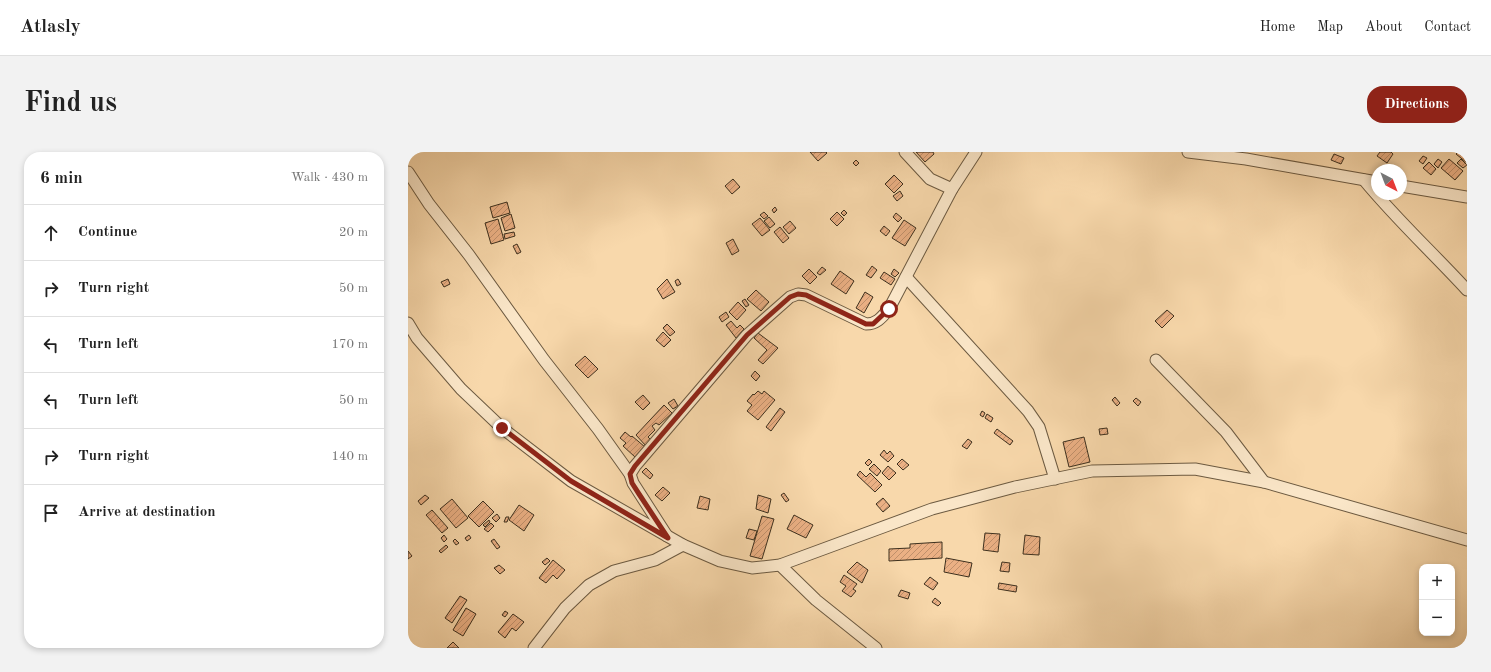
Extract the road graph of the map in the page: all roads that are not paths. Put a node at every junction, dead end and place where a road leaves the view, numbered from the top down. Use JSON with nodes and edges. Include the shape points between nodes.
{"nodes":[{"id":1,"x":905,"y":152,"type":"edge"},
{"id":2,"x":976,"y":152,"type":"edge"},
{"id":3,"x":1188,"y":152,"type":"edge"},
{"id":4,"x":408,"y":172,"type":"edge"},
{"id":5,"x":1364,"y":180,"type":"junction"},
{"id":6,"x":1371,"y":181,"type":"edge"},
{"id":7,"x":1407,"y":187,"type":"edge"},
{"id":8,"x":952,"y":189,"type":"junction"},
{"id":9,"x":1467,"y":198,"type":"edge"},
{"id":10,"x":906,"y":277,"type":"junction"},
{"id":11,"x":1467,"y":290,"type":"edge"},
{"id":12,"x":408,"y":323,"type":"edge"},
{"id":13,"x":1156,"y":360,"type":"dead end"},
{"id":14,"x":630,"y":474,"type":"junction"},
{"id":15,"x":1055,"y":479,"type":"junction"},
{"id":16,"x":1264,"y":482,"type":"junction"},
{"id":17,"x":668,"y":538,"type":"junction"},
{"id":18,"x":1467,"y":540,"type":"edge"},
{"id":19,"x":682,"y":545,"type":"junction"},
{"id":20,"x":780,"y":565,"type":"junction"},
{"id":21,"x":534,"y":648,"type":"edge"},
{"id":22,"x":876,"y":648,"type":"edge"}],
"edges":[{"from":1,"to":8,"type":"street","via":[[930,179]]},
{"from":2,"to":8,"type":"street"},
{"from":3,"to":5,"type":"street","via":[[1246,159]]},
{"from":4,"to":14,"type":"street","via":[[429,204]]},
{"from":5,"to":6,"type":"street"},
{"from":5,"to":11,"type":"street"},
{"from":7,"to":9,"type":"street"},
{"from":8,"to":10,"type":"street"},
{"from":10,"to":14,"type":"street","via":[[889,309],[873,324],[866,324],[806,295],[790,297],[747,335]]},
{"from":10,"to":15,"type":"street","via":[[1028,411],[1039,427]]},
{"from":12,"to":17,"type":"street","via":[[417,338],[461,389],[502,428],[571,481]]},
{"from":13,"to":16,"type":"street","via":[[1226,432]]},
{"from":14,"to":17,"type":"street","via":[[632,483]]},
{"from":15,"to":16,"type":"street","via":[[1092,471],[1195,469]]},
{"from":15,"to":20,"type":"street","via":[[932,509]]},
{"from":16,"to":18,"type":"street"},
{"from":17,"to":19,"type":"street"},
{"from":19,"to":20,"type":"street","via":[[720,561],[752,568]]},
{"from":19,"to":21,"type":"street","via":[[655,560],[614,571],[589,585],[565,608]]},
{"from":20,"to":22,"type":"street","via":[[816,600]]}]}
